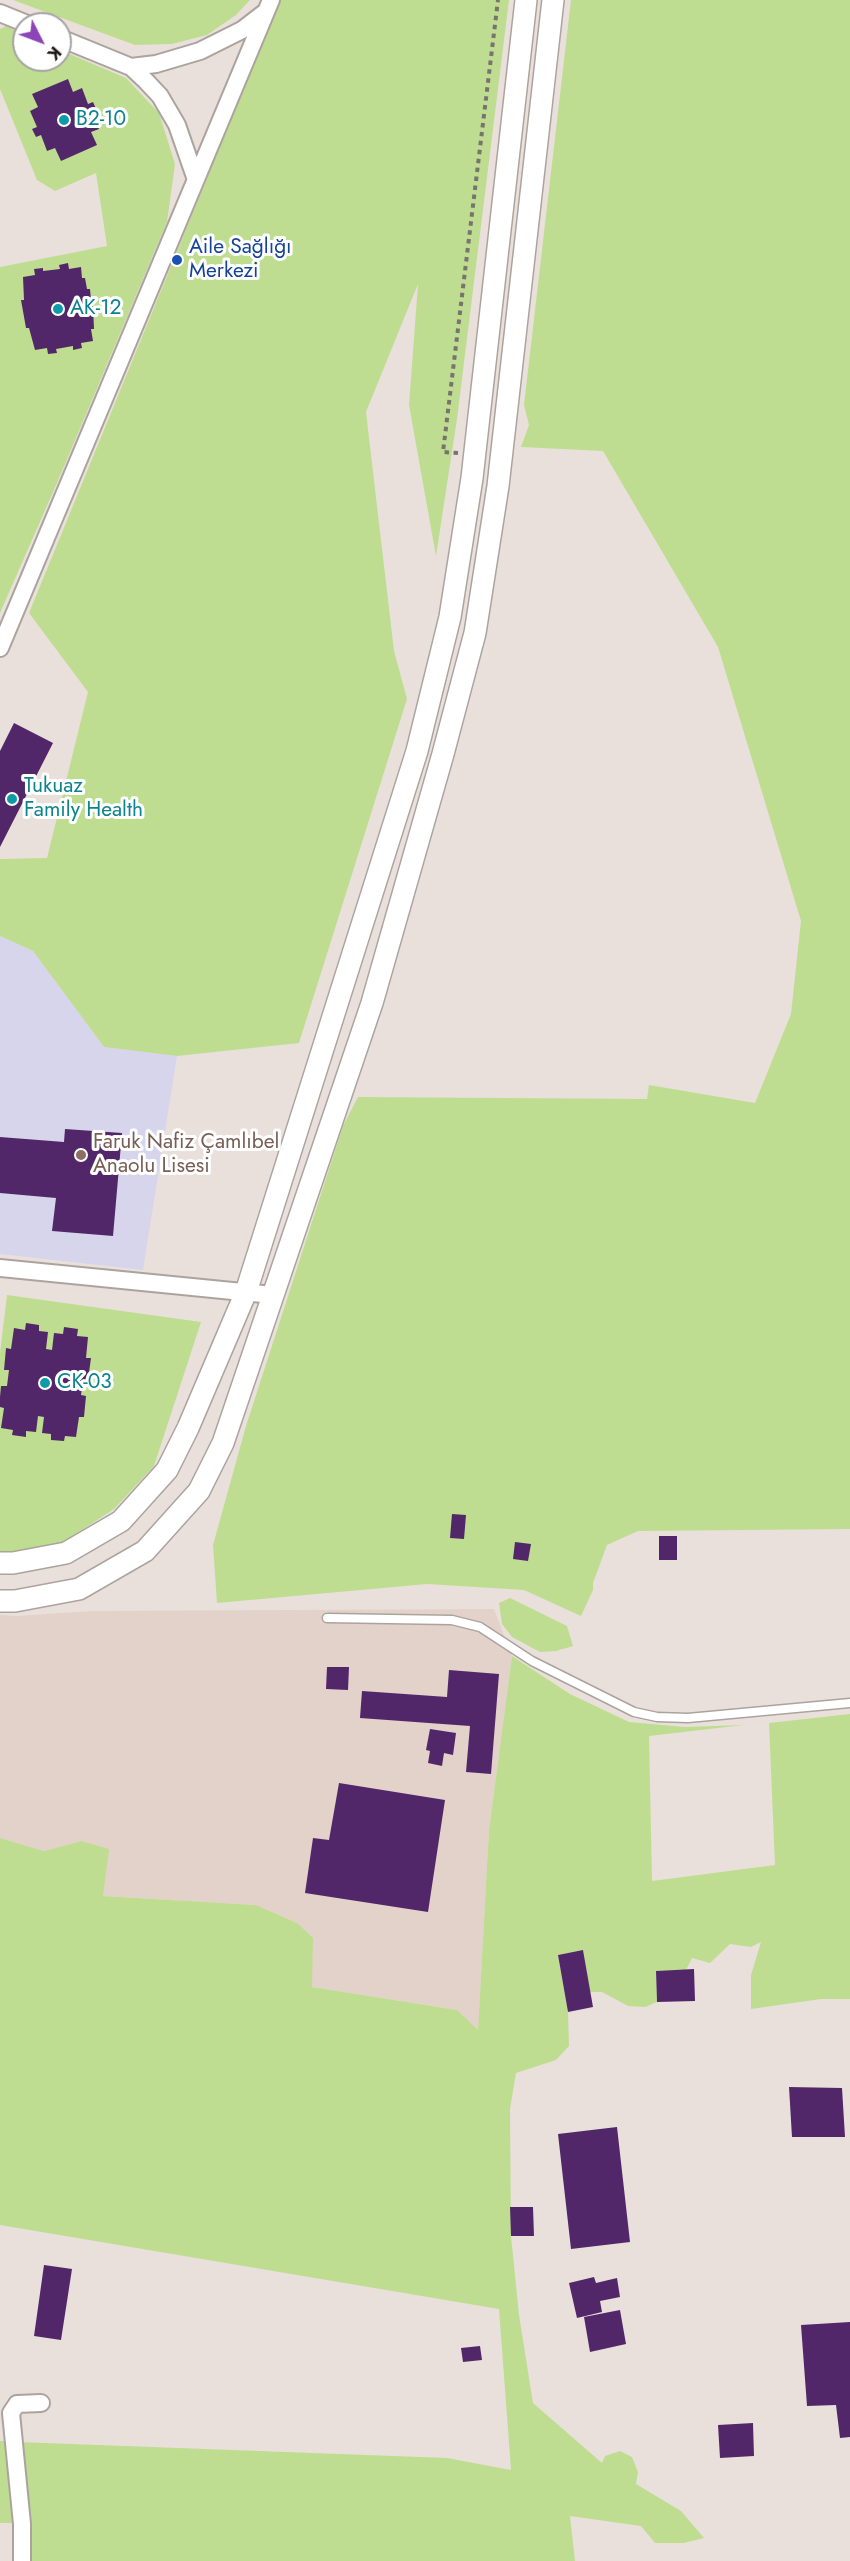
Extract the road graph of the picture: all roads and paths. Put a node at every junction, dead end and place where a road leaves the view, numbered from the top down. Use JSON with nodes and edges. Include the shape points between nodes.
{"nodes":[{"id":1,"x":498,"y":0,"type":"edge"},
{"id":2,"x":526,"y":0,"type":"edge"},
{"id":3,"x":553,"y":0,"type":"edge"},
{"id":4,"x":269,"y":5,"type":"edge"},
{"id":5,"x":72,"y":43,"type":"edge"},
{"id":6,"x":131,"y":67,"type":"junction"},
{"id":7,"x":195,"y":177,"type":"junction"},
{"id":8,"x":443,"y":452,"type":"dead end"},
{"id":9,"x":0,"y":648,"type":"edge"},
{"id":10,"x":0,"y":1268,"type":"edge"},
{"id":11,"x":246,"y":1292,"type":"junction"},
{"id":12,"x":273,"y":1295,"type":"junction"},
{"id":13,"x":0,"y":1563,"type":"edge"},
{"id":14,"x":0,"y":1601,"type":"edge"},
{"id":15,"x":327,"y":1617,"type":"dead end"},
{"id":16,"x":850,"y":1703,"type":"edge"},
{"id":17,"x":41,"y":2403,"type":"dead end"},
{"id":18,"x":22,"y":2561,"type":"edge"}],
"edges":[{"from":1,"to":8,"type":"path"},
{"from":2,"to":11,"type":"street","via":[[472,478],[450,617],[417,752]]},
{"from":3,"to":12,"type":"street","via":[[498,486],[475,633],[372,1003]]},
{"from":4,"to":6,"type":"street","via":[[242,30],[200,51]]},
{"from":4,"to":7,"type":"street"},
{"from":5,"to":6,"type":"street"},
{"from":6,"to":7,"type":"street","via":[[160,96],[171,114]]},
{"from":7,"to":9,"type":"street"},
{"from":10,"to":11,"type":"street"},
{"from":11,"to":12,"type":"street"},
{"from":11,"to":13,"type":"street","via":[[167,1470],[121,1521],[66,1553]]},
{"from":12,"to":14,"type":"street","via":[[223,1443],[199,1491],[145,1551],[79,1589]]},
{"from":15,"to":16,"type":"lane","via":[[452,1620],[480,1626],[532,1661],[634,1712],[657,1717],[688,1718]]},
{"from":17,"to":18,"type":"street","via":[[17,2404],[11,2413]]}]}
